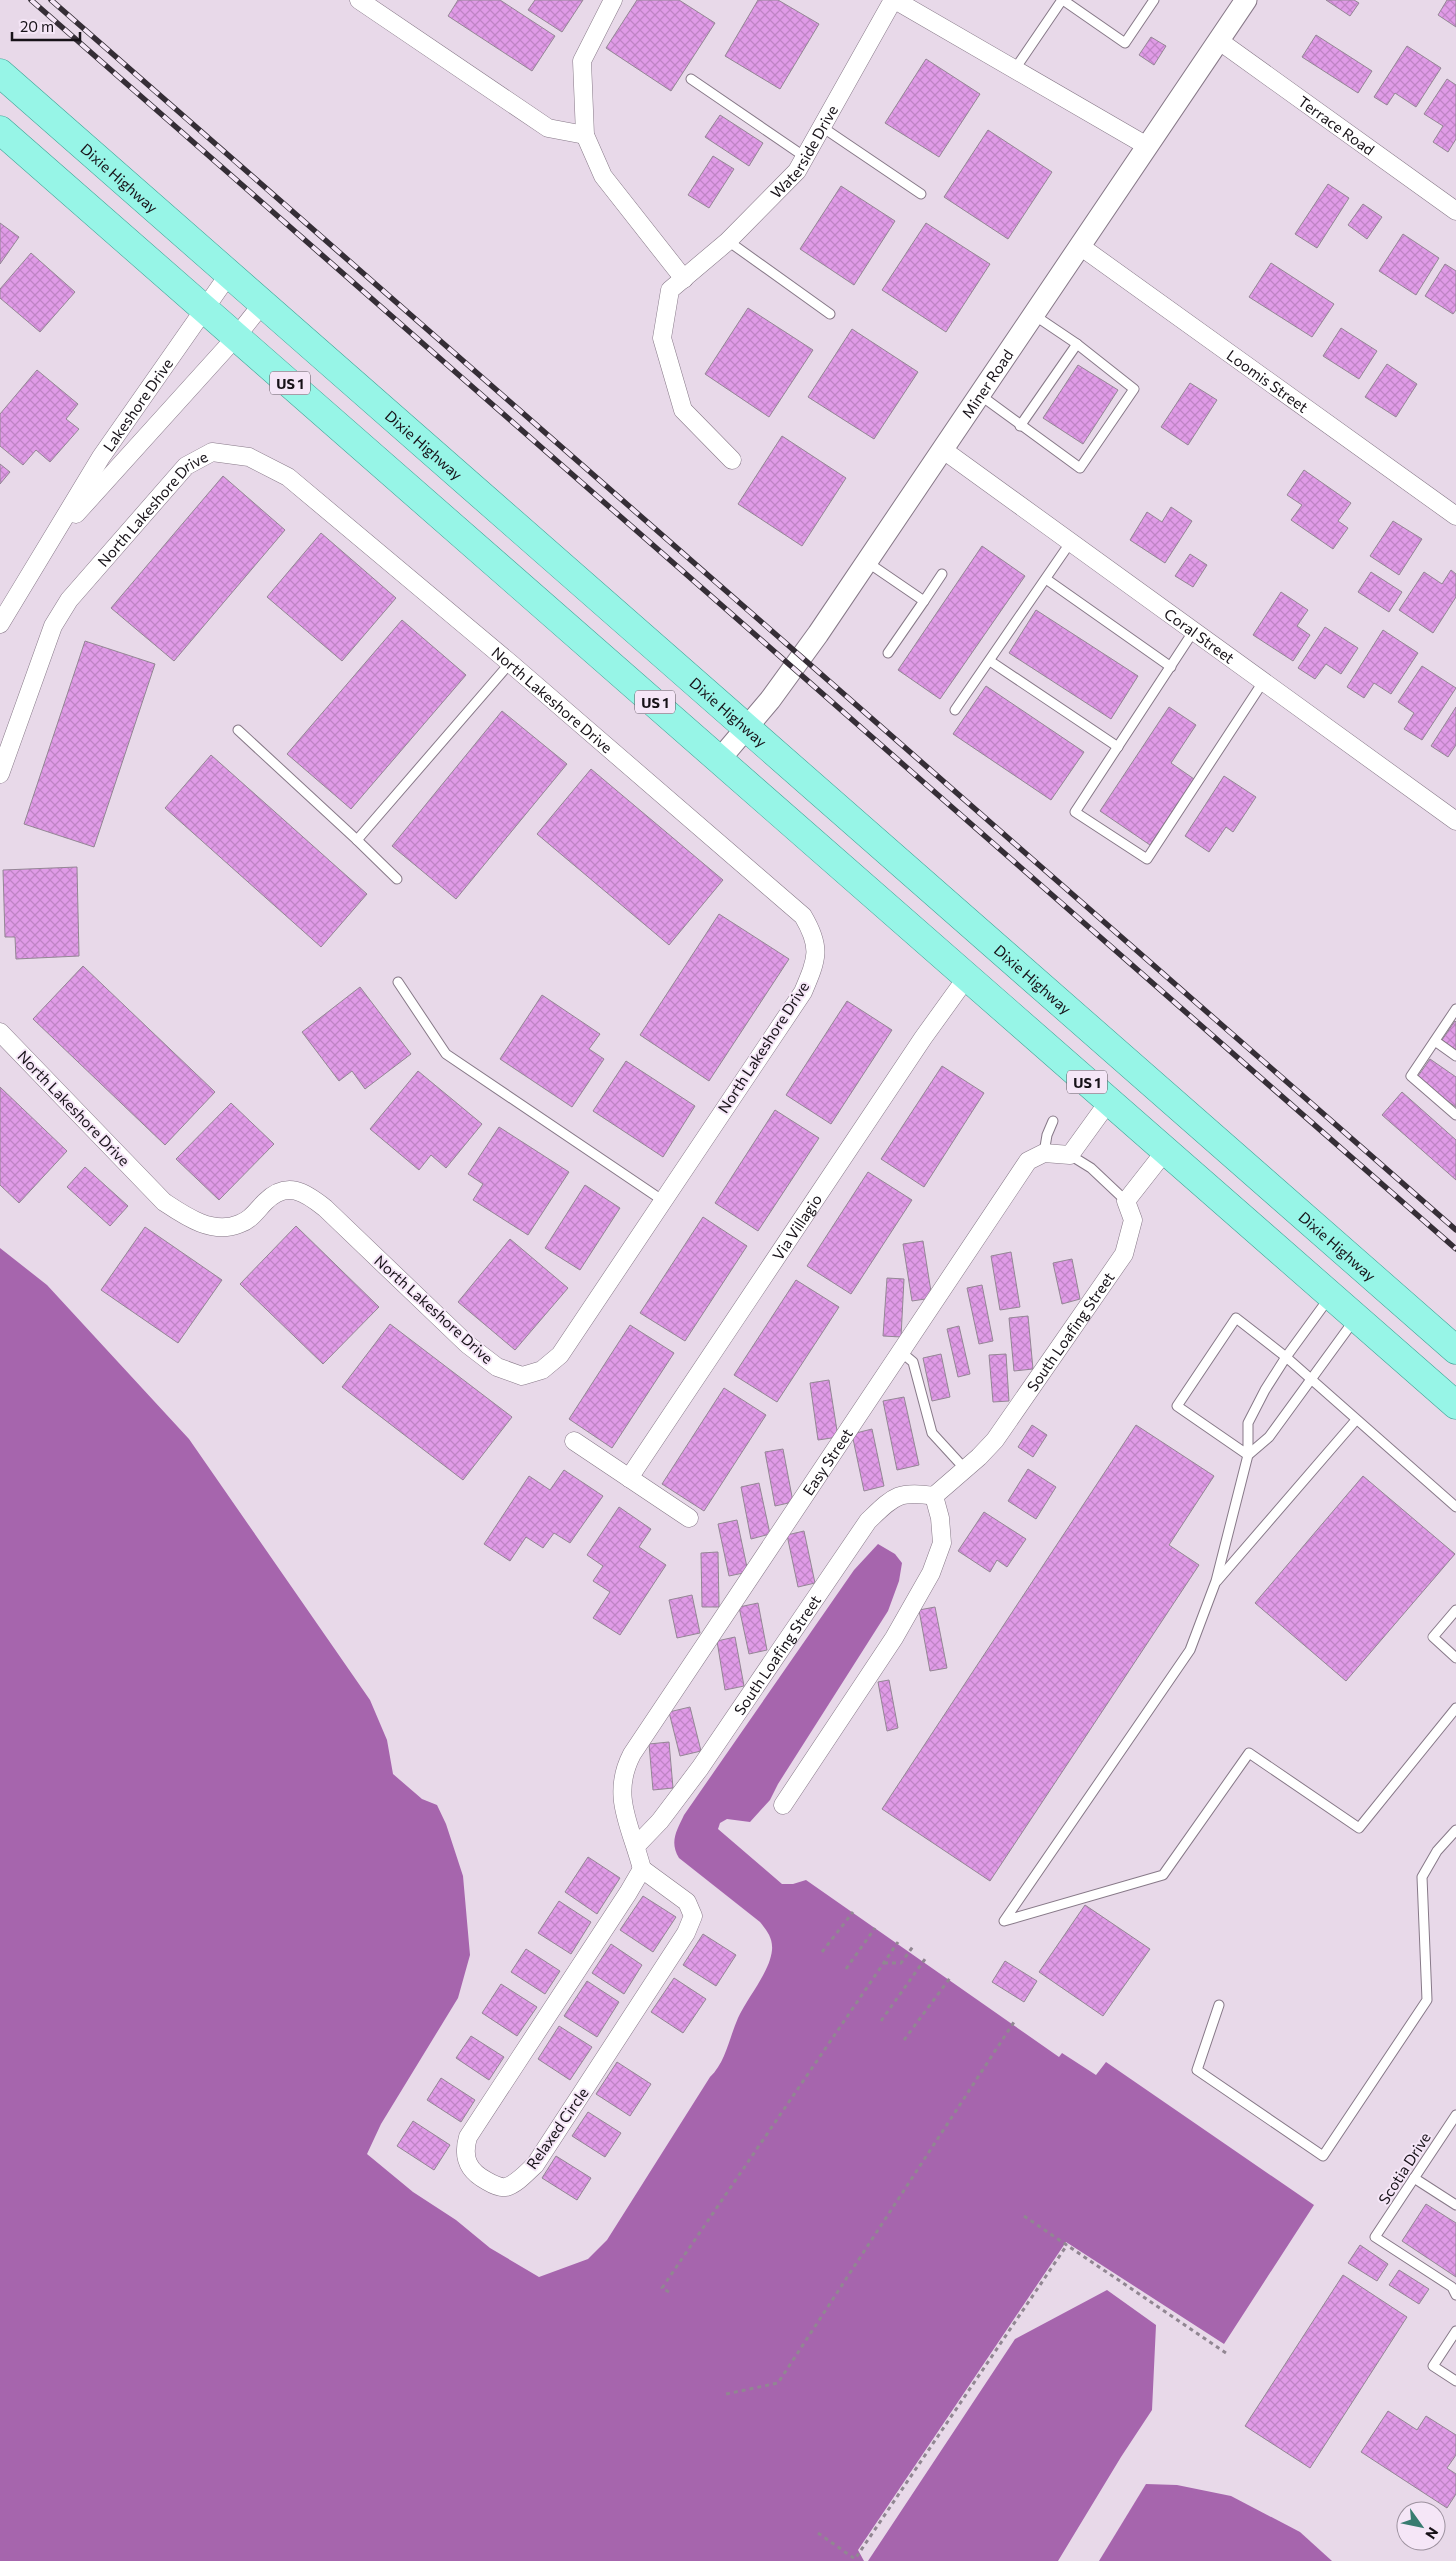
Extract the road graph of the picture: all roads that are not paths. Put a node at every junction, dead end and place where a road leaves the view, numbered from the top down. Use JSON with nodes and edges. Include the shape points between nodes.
{"nodes":[{"id":1,"x":358,"y":0,"type":"edge"},
{"id":2,"x":613,"y":0,"type":"edge"},
{"id":3,"x":894,"y":0,"type":"edge"},
{"id":4,"x":1062,"y":0,"type":"edge"},
{"id":5,"x":1154,"y":0,"type":"edge"},
{"id":6,"x":1246,"y":0,"type":"edge"},
{"id":7,"x":1218,"y":40,"type":"junction"},
{"id":8,"x":1015,"y":69,"type":"junction"},
{"id":9,"x":0,"y":73,"type":"edge"},
{"id":10,"x":691,"y":79,"type":"dead end"},
{"id":11,"x":822,"y":127,"type":"junction"},
{"id":12,"x":0,"y":130,"type":"edge"},
{"id":13,"x":585,"y":135,"type":"junction"},
{"id":14,"x":1147,"y":146,"type":"junction"},
{"id":15,"x":805,"y":157,"type":"junction"},
{"id":16,"x":921,"y":194,"type":"dead end"},
{"id":17,"x":1456,"y":211,"type":"edge"},
{"id":18,"x":728,"y":240,"type":"junction"},
{"id":19,"x":1080,"y":246,"type":"junction"},
{"id":20,"x":229,"y":274,"type":"junction"},
{"id":21,"x":684,"y":279,"type":"junction"},
{"id":22,"x":264,"y":303,"type":"junction"},
{"id":23,"x":206,"y":310,"type":"junction"},
{"id":24,"x":830,"y":314,"type":"dead end"},
{"id":25,"x":1034,"y":315,"type":"junction"},
{"id":26,"x":236,"y":337,"type":"junction"},
{"id":27,"x":1077,"y":344,"type":"junction"},
{"id":28,"x":979,"y":395,"type":"junction"},
{"id":29,"x":1020,"y":426,"type":"junction"},
{"id":30,"x":942,"y":449,"type":"junction"},
{"id":31,"x":732,"y":460,"type":"dead end"},
{"id":32,"x":1456,"y":516,"type":"edge"},
{"id":33,"x":52,"y":540,"type":"junction"},
{"id":34,"x":1070,"y":543,"type":"junction"},
{"id":35,"x":867,"y":562,"type":"junction"},
{"id":36,"x":942,"y":574,"type":"dead end"},
{"id":37,"x":1046,"y":578,"type":"junction"},
{"id":38,"x":924,"y":601,"type":"junction"},
{"id":39,"x":0,"y":624,"type":"edge"},
{"id":40,"x":1193,"y":632,"type":"junction"},
{"id":41,"x":888,"y":653,"type":"dead end"},
{"id":42,"x":990,"y":661,"type":"junction"},
{"id":43,"x":510,"y":663,"type":"junction"},
{"id":44,"x":1170,"y":667,"type":"junction"},
{"id":45,"x":1263,"y":682,"type":"junction"},
{"id":46,"x":955,"y":710,"type":"dead end"},
{"id":47,"x":747,"y":726,"type":"junction"},
{"id":48,"x":238,"y":730,"type":"dead end"},
{"id":49,"x":4,"y":745,"type":"edge"},
{"id":50,"x":1118,"y":747,"type":"junction"},
{"id":51,"x":720,"y":759,"type":"junction"},
{"id":52,"x":0,"y":774,"type":"edge"},
{"id":53,"x":1456,"y":821,"type":"edge"},
{"id":54,"x":357,"y":840,"type":"junction"},
{"id":55,"x":397,"y":879,"type":"dead end"},
{"id":56,"x":967,"y":977,"type":"junction"},
{"id":57,"x":398,"y":982,"type":"dead end"},
{"id":58,"x":1456,"y":1010,"type":"edge"},
{"id":59,"x":0,"y":1032,"type":"edge"},
{"id":60,"x":1435,"y":1041,"type":"junction"},
{"id":61,"x":1456,"y":1056,"type":"edge"},
{"id":62,"x":1109,"y":1101,"type":"junction"},
{"id":63,"x":1456,"y":1116,"type":"edge"},
{"id":64,"x":1053,"y":1121,"type":"dead end"},
{"id":65,"x":1166,"y":1150,"type":"junction"},
{"id":66,"x":1044,"y":1153,"type":"junction"},
{"id":67,"x":1070,"y":1155,"type":"junction"},
{"id":68,"x":662,"y":1200,"type":"junction"},
{"id":69,"x":1126,"y":1201,"type":"junction"},
{"id":70,"x":1331,"y":1295,"type":"junction"},
{"id":71,"x":1404,"y":1305,"type":"junction"},
{"id":72,"x":1356,"y":1317,"type":"junction"},
{"id":73,"x":1456,"y":1350,"type":"edge"},
{"id":74,"x":901,"y":1352,"type":"junction"},
{"id":75,"x":1286,"y":1357,"type":"junction"},
{"id":76,"x":1309,"y":1379,"type":"junction"},
{"id":77,"x":1456,"y":1405,"type":"edge"},
{"id":78,"x":1356,"y":1420,"type":"junction"},
{"id":79,"x":574,"y":1441,"type":"dead end"},
{"id":80,"x":1248,"y":1455,"type":"junction"},
{"id":81,"x":965,"y":1469,"type":"junction"},
{"id":82,"x":629,"y":1478,"type":"junction"},
{"id":83,"x":934,"y":1496,"type":"junction"},
{"id":84,"x":1456,"y":1507,"type":"edge"},
{"id":85,"x":689,"y":1518,"type":"dead end"},
{"id":86,"x":1216,"y":1581,"type":"junction"},
{"id":87,"x":1456,"y":1610,"type":"edge"},
{"id":88,"x":1456,"y":1658,"type":"edge"},
{"id":89,"x":1456,"y":1708,"type":"edge"},
{"id":90,"x":783,"y":1805,"type":"dead end"},
{"id":91,"x":1456,"y":1830,"type":"edge"},
{"id":92,"x":636,"y":1846,"type":"junction"},
{"id":93,"x":642,"y":1869,"type":"junction"},
{"id":94,"x":1218,"y":2005,"type":"dead end"},
{"id":95,"x":1456,"y":2115,"type":"edge"},
{"id":96,"x":1414,"y":2178,"type":"junction"},
{"id":97,"x":1456,"y":2205,"type":"edge"},
{"id":98,"x":1456,"y":2295,"type":"edge"},
{"id":99,"x":1456,"y":2331,"type":"edge"},
{"id":100,"x":1456,"y":2381,"type":"edge"}],
"edges":[{"from":1,"to":13,"type":"street","via":[[548,128]]},
{"from":2,"to":13,"type":"street","via":[[582,61]]},
{"from":3,"to":8,"type":"street","name":"Waterside Drive"},
{"from":3,"to":11,"type":"street","name":"Waterside Drive"},
{"from":4,"to":5,"type":"lane","via":[[1125,42]]},
{"from":4,"to":8,"type":"lane"},
{"from":6,"to":7,"type":"street","name":"Miner Road"},
{"from":7,"to":14,"type":"street","name":"Miner Road"},
{"from":7,"to":17,"type":"street","name":"Terrace Road"},
{"from":8,"to":14,"type":"street","name":"Waterside Drive"},
{"from":9,"to":20,"type":"main road","name":"Dixie Highway","number":"US 1"},
{"from":10,"to":15,"type":"lane"},
{"from":11,"to":15,"type":"street","name":"Waterside Drive"},
{"from":11,"to":16,"type":"lane"},
{"from":12,"to":23,"type":"main road","number":"US 1"},
{"from":13,"to":21,"type":"street","via":[[603,176]]},
{"from":14,"to":19,"type":"street","name":"Miner Road"},
{"from":15,"to":18,"type":"street","name":"Waterside Drive","via":[[797,171]]},
{"from":18,"to":21,"type":"street","name":"Waterside Drive"},
{"from":18,"to":24,"type":"lane"},
{"from":19,"to":25,"type":"street","name":"Miner Road"},
{"from":19,"to":32,"type":"street","name":"Loomis Street"},
{"from":20,"to":22,"type":"main road","name":"Dixie Highway","number":"US 1"},
{"from":20,"to":23,"type":"street","name":"Lakeshore Drive"},
{"from":21,"to":31,"type":"street","name":"Waterside Drive","via":[[670,290],[662,338],[683,410]]},
{"from":22,"to":26,"type":"street","name":"Lakeshore Drive"},
{"from":22,"to":47,"type":"main road","name":"Dixie Highway","number":"US 1"},
{"from":23,"to":26,"type":"main road","number":"US 1"},
{"from":23,"to":33,"type":"street","name":"Lakeshore Drive","via":[[101,456]]},
{"from":25,"to":27,"type":"lane"},
{"from":25,"to":28,"type":"street","name":"Miner Road"},
{"from":26,"to":33,"type":"street","name":"Lakeshore Drive"},
{"from":26,"to":51,"type":"main road","number":"US 1"},
{"from":27,"to":29,"type":"lane"},
{"from":27,"to":29,"type":"lane","via":[[1134,390],[1080,468]]},
{"from":28,"to":29,"type":"lane"},
{"from":28,"to":30,"type":"street","name":"Miner Road"},
{"from":30,"to":34,"type":"street","name":"Coral Street"},
{"from":30,"to":35,"type":"street","name":"Miner Road"},
{"from":33,"to":39,"type":"street","name":"Lakeshore Drive"},
{"from":34,"to":37,"type":"lane"},
{"from":34,"to":40,"type":"street","name":"Coral Street"},
{"from":35,"to":38,"type":"lane"},
{"from":35,"to":47,"type":"street","name":"Miner Road","via":[[801,658]]},
{"from":36,"to":38,"type":"lane"},
{"from":37,"to":42,"type":"lane"},
{"from":37,"to":44,"type":"lane"},
{"from":38,"to":41,"type":"lane"},
{"from":40,"to":44,"type":"lane"},
{"from":40,"to":45,"type":"street","name":"Coral Street"},
{"from":42,"to":46,"type":"lane"},
{"from":42,"to":50,"type":"lane"},
{"from":43,"to":49,"type":"street","name":"North Lakeshore Drive","via":[[288,477],[249,457],[212,452],[186,466],[69,600],[53,626]]},
{"from":43,"to":54,"type":"lane"},
{"from":43,"to":68,"type":"street","name":"North Lakeshore Drive","via":[[803,916],[815,936],[815,964],[803,992]]},
{"from":44,"to":50,"type":"lane"},
{"from":45,"to":50,"type":"lane","via":[[1147,859],[1076,812]]},
{"from":45,"to":53,"type":"street","name":"Coral Street"},
{"from":47,"to":51,"type":"street","name":"Miner Road"},
{"from":47,"to":71,"type":"main road","name":"Dixie Highway","number":"US 1"},
{"from":48,"to":54,"type":"lane"},
{"from":49,"to":52,"type":"street","name":"North Lakeshore Drive"},
{"from":51,"to":56,"type":"main road","number":"US 1"},
{"from":54,"to":55,"type":"lane"},
{"from":56,"to":62,"type":"main road","number":"US 1"},
{"from":56,"to":82,"type":"street","name":"Via Villagio"},
{"from":57,"to":68,"type":"lane","via":[[446,1054]]},
{"from":58,"to":60,"type":"lane"},
{"from":59,"to":68,"type":"street","name":"North Lakeshore Drive","via":[[164,1202],[210,1226],[238,1225],[251,1218],[278,1192],[306,1192],[467,1344],[497,1367],[522,1376],[542,1370],[560,1355]]},
{"from":60,"to":61,"type":"lane"},
{"from":60,"to":63,"type":"lane","via":[[1411,1076]]},
{"from":62,"to":65,"type":"main road","number":"US 1"},
{"from":62,"to":67,"type":"street"},
{"from":64,"to":66,"type":"lane"},
{"from":65,"to":69,"type":"street"},
{"from":65,"to":70,"type":"main road","number":"US 1"},
{"from":66,"to":67,"type":"street"},
{"from":66,"to":74,"type":"street","name":"Easy Street","via":[[1028,1162]]},
{"from":67,"to":69,"type":"lane","via":[[1091,1168]]},
{"from":69,"to":81,"type":"street","name":"South Loafing Street","via":[[1132,1220],[1124,1254],[995,1440]]},
{"from":70,"to":71,"type":"main road"},
{"from":70,"to":72,"type":"main road","number":"US 1"},
{"from":70,"to":75,"type":"lane"},
{"from":71,"to":73,"type":"main road","name":"Dixie Highway","number":"US 1"},
{"from":72,"to":76,"type":"lane"},
{"from":72,"to":77,"type":"main road","number":"US 1"},
{"from":74,"to":81,"type":"lane","via":[[913,1362],[932,1433]]},
{"from":74,"to":92,"type":"street","name":"Easy Street","via":[[632,1754],[621,1784],[621,1800]]},
{"from":75,"to":76,"type":"lane"},
{"from":75,"to":80,"type":"lane","via":[[1248,1423]]},
{"from":75,"to":80,"type":"lane","via":[[1236,1318],[1177,1406]]},
{"from":76,"to":78,"type":"lane"},
{"from":76,"to":80,"type":"lane","via":[[1269,1437]]},
{"from":78,"to":84,"type":"lane"},
{"from":78,"to":86,"type":"lane"},
{"from":79,"to":82,"type":"street"},
{"from":80,"to":86,"type":"lane"},
{"from":81,"to":83,"type":"street","name":"South Loafing Street"},
{"from":82,"to":85,"type":"street"},
{"from":83,"to":90,"type":"street","via":[[942,1543],[931,1573],[878,1663]]},
{"from":83,"to":92,"type":"street","name":"South Loafing Street","via":[[915,1492],[894,1497],[868,1521],[700,1768],[660,1821]]},
{"from":86,"to":89,"type":"lane","via":[[1190,1650],[1004,1921],[1163,1875],[1249,1753],[1359,1828]]},
{"from":87,"to":88,"type":"lane","via":[[1433,1636]]},
{"from":91,"to":94,"type":"lane","via":[[1422,1876],[1427,2000],[1323,2156],[1197,2070]]},
{"from":92,"to":93,"type":"street","name":"Easy Street"},
{"from":93,"to":93,"type":"street","name":"Relaxed Circle","via":[[468,2137],[464,2150],[468,2165],[477,2176],[494,2185],[506,2187],[534,2165],[686,1933],[693,1916],[687,1902]]},
{"from":95,"to":96,"type":"lane","name":"Scotia Drive"},
{"from":96,"to":97,"type":"lane"},
{"from":96,"to":98,"type":"lane","name":"Scotia Drive","via":[[1375,2237],[1452,2287]]},
{"from":99,"to":100,"type":"lane","via":[[1433,2366]]}]}
